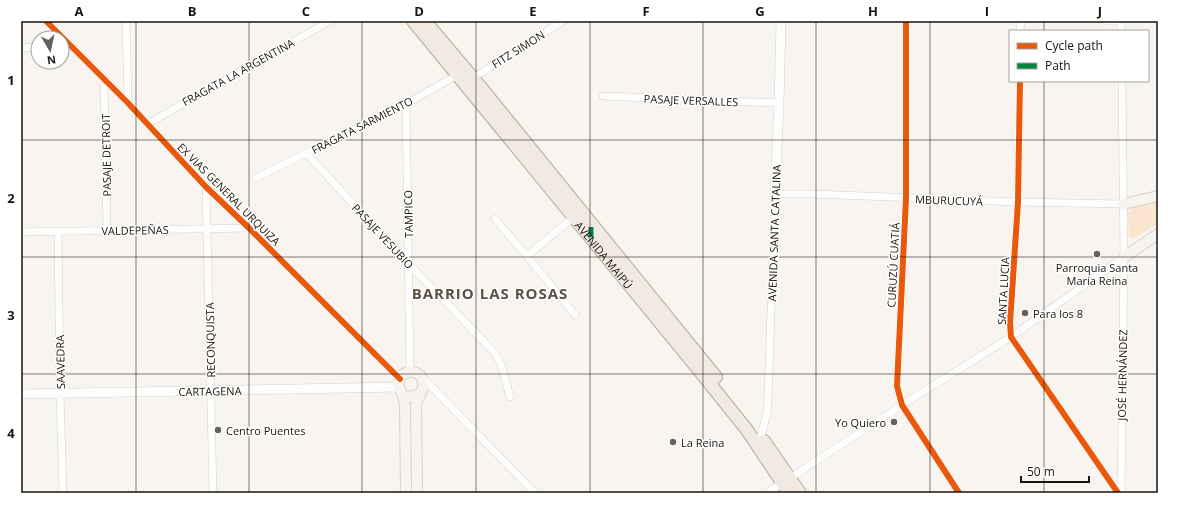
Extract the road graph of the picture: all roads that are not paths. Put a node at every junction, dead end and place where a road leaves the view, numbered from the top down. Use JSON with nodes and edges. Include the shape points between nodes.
{"nodes":[{"id":1,"x":46,"y":21,"type":"edge"},
{"id":2,"x":133,"y":21,"type":"edge"},
{"id":3,"x":330,"y":21,"type":"edge"},
{"id":4,"x":413,"y":21,"type":"edge"},
{"id":5,"x":425,"y":21,"type":"edge"},
{"id":6,"x":563,"y":21,"type":"edge"},
{"id":7,"x":781,"y":21,"type":"edge"},
{"id":8,"x":906,"y":21,"type":"edge"},
{"id":9,"x":1107,"y":21,"type":"edge"},
{"id":10,"x":1121,"y":21,"type":"edge"},
{"id":11,"x":127,"y":24,"type":"edge"},
{"id":12,"x":55,"y":30,"type":"edge"},
{"id":13,"x":70,"y":46,"type":"edge"},
{"id":14,"x":465,"y":74,"type":"junction"},
{"id":15,"x":104,"y":79,"type":"junction"},
{"id":16,"x":1020,"y":82,"type":"edge"},
{"id":17,"x":1122,"y":82,"type":"edge"},
{"id":18,"x":603,"y":96,"type":"dead end"},
{"id":19,"x":128,"y":103,"type":"junction"},
{"id":20,"x":779,"y":103,"type":"junction"},
{"id":21,"x":406,"y":104,"type":"junction"},
{"id":22,"x":147,"y":124,"type":"junction"},
{"id":23,"x":306,"y":153,"type":"junction"},
{"id":24,"x":256,"y":178,"type":"dead end"},
{"id":25,"x":206,"y":187,"type":"junction"},
{"id":26,"x":775,"y":194,"type":"junction"},
{"id":27,"x":1158,"y":196,"type":"edge"},
{"id":28,"x":906,"y":198,"type":"junction"},
{"id":29,"x":1018,"y":202,"type":"junction"},
{"id":30,"x":1123,"y":204,"type":"junction"},
{"id":31,"x":578,"y":214,"type":"junction"},
{"id":32,"x":495,"y":219,"type":"dead end"},
{"id":33,"x":249,"y":228,"type":"junction"},
{"id":34,"x":208,"y":229,"type":"junction"},
{"id":35,"x":107,"y":230,"type":"junction"},
{"id":36,"x":21,"y":232,"type":"edge"},
{"id":37,"x":58,"y":232,"type":"junction"},
{"id":38,"x":1158,"y":234,"type":"edge"},
{"id":39,"x":527,"y":256,"type":"junction"},
{"id":40,"x":1124,"y":257,"type":"junction"},
{"id":41,"x":408,"y":263,"type":"junction"},
{"id":42,"x":575,"y":315,"type":"dead end"},
{"id":43,"x":1011,"y":337,"type":"junction"},
{"id":44,"x":410,"y":372,"type":"junction"},
{"id":45,"x":422,"y":377,"type":"junction"},
{"id":46,"x":400,"y":387,"type":"junction"},
{"id":47,"x":211,"y":391,"type":"junction"},
{"id":48,"x":21,"y":394,"type":"edge"},
{"id":49,"x":60,"y":394,"type":"junction"},
{"id":50,"x":419,"y":394,"type":"junction"},
{"id":51,"x":510,"y":397,"type":"dead end"},
{"id":52,"x":902,"y":405,"type":"junction"},
{"id":53,"x":758,"y":439,"type":"junction"},
{"id":54,"x":786,"y":480,"type":"junction"},
{"id":55,"x":64,"y":493,"type":"edge"},
{"id":56,"x":213,"y":493,"type":"edge"},
{"id":57,"x":406,"y":493,"type":"edge"},
{"id":58,"x":417,"y":493,"type":"edge"},
{"id":59,"x":535,"y":493,"type":"edge"},
{"id":60,"x":767,"y":493,"type":"edge"},
{"id":61,"x":789,"y":493,"type":"edge"},
{"id":62,"x":800,"y":493,"type":"edge"},
{"id":63,"x":959,"y":493,"type":"edge"},
{"id":64,"x":1120,"y":493,"type":"edge"}],
"edges":[{"from":1,"to":12,"type":"street","name":"EX VIAS GENERAL URQUIZA"},
{"from":2,"to":11,"type":"street"},
{"from":3,"to":22,"type":"street","name":"FRAGATA LA ARGENTINA"},
{"from":4,"to":14,"type":"main road","name":"AVENIDA MAIPÚ"},
{"from":5,"to":14,"type":"main road","name":"AVENIDA MAIPÚ"},
{"from":6,"to":14,"type":"street","name":"FITZ SIMON"},
{"from":7,"to":20,"type":"street","name":"AVENIDA SANTA CATALINA"},
{"from":8,"to":28,"type":"street","name":"CURUZÚ CUATIÁ"},
{"from":9,"to":10,"type":"street"},
{"from":11,"to":19,"type":"street"},
{"from":13,"to":15,"type":"street","name":"EX VIAS GENERAL URQUIZA"},
{"from":14,"to":21,"type":"street","name":"FRAGATA SARMIENTO"},
{"from":14,"to":31,"type":"main road","name":"AVENIDA MAIPÚ"},
{"from":15,"to":19,"type":"street","name":"EX VIAS GENERAL URQUIZA"},
{"from":15,"to":35,"type":"street","name":"PASAJE DETROIT"},
{"from":16,"to":29,"type":"street","name":"SANTA LUCIA"},
{"from":17,"to":30,"type":"street"},
{"from":18,"to":20,"type":"street","name":"PASAJE VERSALLES"},
{"from":19,"to":22,"type":"street","name":"EX VIAS GENERAL URQUIZA"},
{"from":20,"to":26,"type":"street","name":"AVENIDA SANTA CATALINA"},
{"from":21,"to":23,"type":"street","name":"FRAGATA SARMIENTO"},
{"from":21,"to":41,"type":"street","name":"TAMPICO"},
{"from":22,"to":25,"type":"street","name":"EX VIAS GENERAL URQUIZA"},
{"from":23,"to":24,"type":"street","name":"FRAGATA SARMIENTO"},
{"from":23,"to":41,"type":"street","name":"PASAJE VESUBIO"},
{"from":25,"to":33,"type":"street","name":"EX VIAS GENERAL URQUIZA"},
{"from":25,"to":34,"type":"street","name":"RECONQUISTA"},
{"from":26,"to":28,"type":"street","name":"MBURUCUYÁ"},
{"from":26,"to":53,"type":"street","name":"AVENIDA SANTA CATALINA","via":[[768,399],[767,412]]},
{"from":27,"to":30,"type":"main road"},
{"from":28,"to":29,"type":"street","name":"MBURUCUYÁ"},
{"from":28,"to":52,"type":"street","name":"CURUZÚ CUATIÁ","via":[[897,386]]},
{"from":29,"to":30,"type":"street","name":"MBURUCUYÁ"},
{"from":29,"to":43,"type":"street","name":"SANTA LUCIA"},
{"from":30,"to":40,"type":"street","name":"JOSÉ HERNÁNDEZ"},
{"from":31,"to":39,"type":"street"},
{"from":31,"to":53,"type":"main road","name":"AVENIDA MAIPÚ","via":[[700,357]]},
{"from":32,"to":39,"type":"street"},
{"from":33,"to":34,"type":"street","name":"VALDEPEÑAS"},
{"from":33,"to":46,"type":"street","name":"EX VIAS GENERAL URQUIZA"},
{"from":34,"to":35,"type":"street","name":"VALDEPEÑAS"},
{"from":34,"to":47,"type":"street","name":"RECONQUISTA"},
{"from":35,"to":37,"type":"street","name":"VALDEPEÑAS"},
{"from":36,"to":37,"type":"street","name":"VALDEPEÑAS"},
{"from":37,"to":49,"type":"street","name":"SAAVEDRA"},
{"from":38,"to":40,"type":"main road"},
{"from":39,"to":42,"type":"street"},
{"from":40,"to":43,"type":"street"},
{"from":40,"to":64,"type":"street","name":"JOSÉ HERNÁNDEZ"},
{"from":41,"to":44,"type":"street","name":"TAMPICO"},
{"from":41,"to":51,"type":"street","name":"PASAJE VESUBIO","via":[[495,352]]},
{"from":43,"to":52,"type":"street"},
{"from":43,"to":64,"type":"street","name":"SANTA LUCIA"},
{"from":44,"to":45,"type":"main road"},
{"from":44,"to":46,"type":"main road","via":[[402,375]]},
{"from":45,"to":50,"type":"main road","via":[[424,387]]},
{"from":45,"to":59,"type":"street"},
{"from":46,"to":47,"type":"street","name":"CARTAGENA"},
{"from":46,"to":50,"type":"main road","via":[[407,396]]},
{"from":46,"to":57,"type":"main road","via":[[405,405]]},
{"from":47,"to":49,"type":"street","name":"CARTAGENA"},
{"from":47,"to":56,"type":"street","name":"RECONQUISTA"},
{"from":48,"to":49,"type":"street","name":"CARTAGENA"},
{"from":49,"to":55,"type":"street","name":"SAAVEDRA"},
{"from":50,"to":58,"type":"main road","via":[[416,405]]},
{"from":52,"to":54,"type":"street"},
{"from":52,"to":63,"type":"street","name":"CURUZÚ CUATIÁ"},
{"from":53,"to":54,"type":"main road","name":"AVENIDA MAIPÚ"},
{"from":54,"to":60,"type":"street"},
{"from":54,"to":61,"type":"main road","name":"AVENIDA MAIPÚ"},
{"from":54,"to":62,"type":"main road","name":"AVENIDA MAIPÚ"}]}
